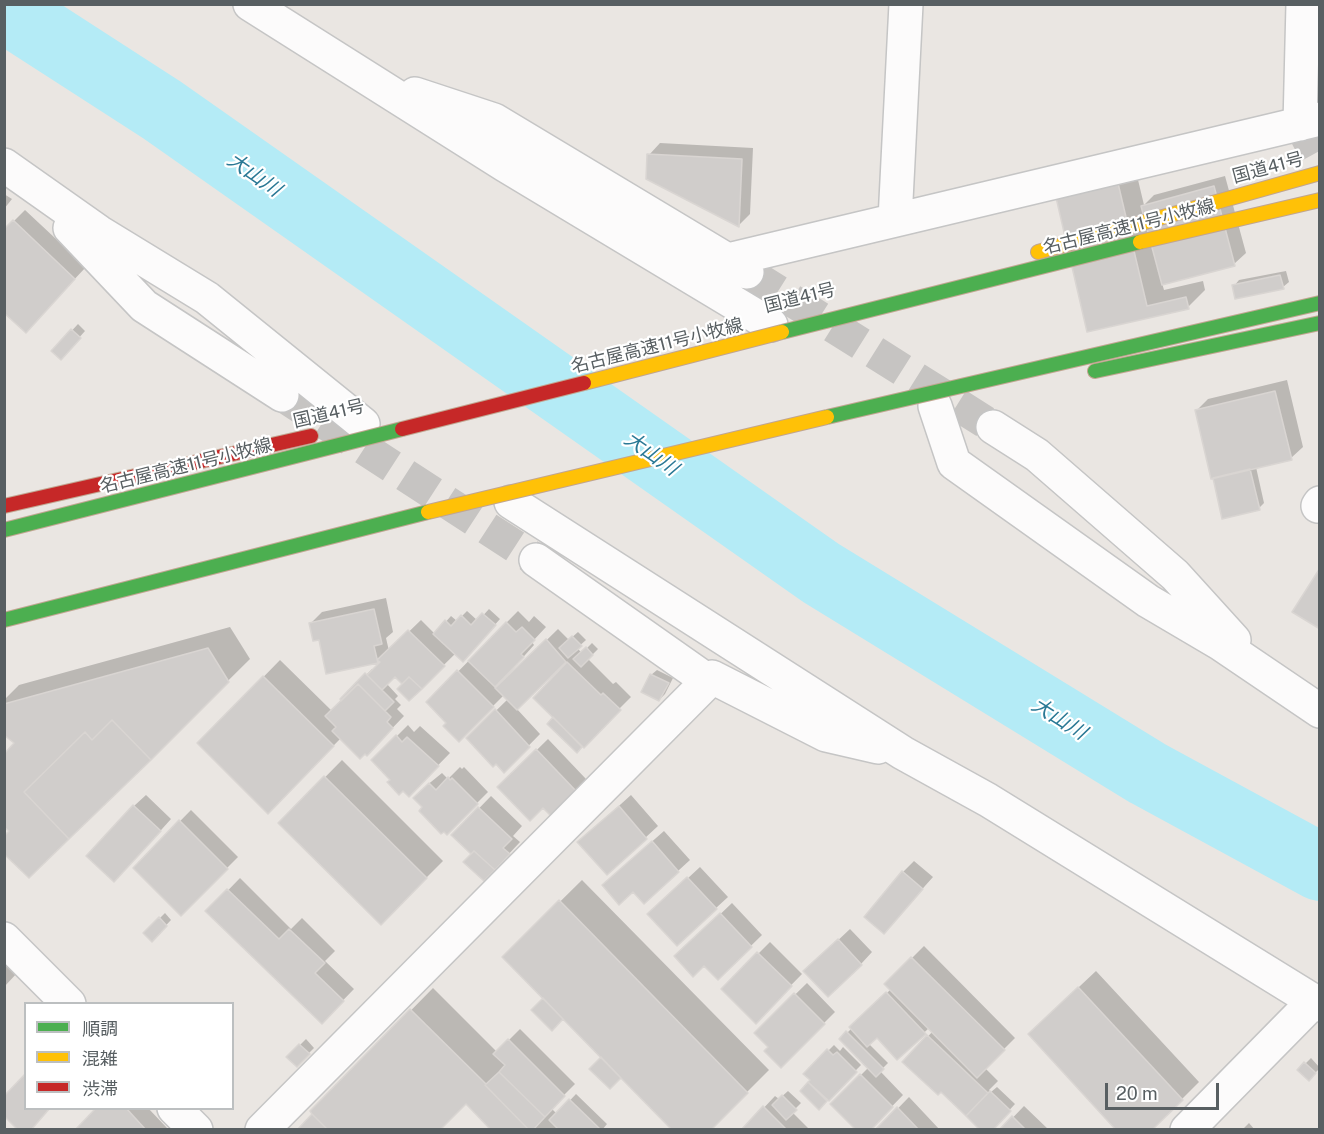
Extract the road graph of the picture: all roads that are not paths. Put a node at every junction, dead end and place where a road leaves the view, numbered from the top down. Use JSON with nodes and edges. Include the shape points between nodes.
{"nodes":[{"id":1,"x":250,"y":4,"type":"edge"},
{"id":2,"x":906,"y":4,"type":"edge"},
{"id":3,"x":1303,"y":4,"type":"edge"},
{"id":4,"x":365,"y":77,"type":"junction"},
{"id":5,"x":1310,"y":121,"type":"edge"},
{"id":6,"x":13,"y":171,"type":"edge"},
{"id":7,"x":1320,"y":173,"type":"edge"},
{"id":8,"x":1320,"y":200,"type":"edge"},
{"id":9,"x":895,"y":220,"type":"junction"},
{"id":10,"x":1026,"y":255,"type":"dead end"},
{"id":11,"x":992,"y":265,"type":"dead end"},
{"id":12,"x":1320,"y":303,"type":"edge"},
{"id":13,"x":1320,"y":323,"type":"edge"},
{"id":14,"x":771,"y":325,"type":"junction"},
{"id":15,"x":1087,"y":373,"type":"dead end"},
{"id":16,"x":282,"y":395,"type":"tunnel mouth"},
{"id":17,"x":947,"y":403,"type":"joint"},
{"id":18,"x":357,"y":426,"type":"joint"},
{"id":19,"x":993,"y":427,"type":"tunnel mouth"},
{"id":20,"x":328,"y":432,"type":"dead end"},
{"id":21,"x":511,"y":502,"type":"junction"},
{"id":22,"x":4,"y":506,"type":"edge"},
{"id":23,"x":4,"y":530,"type":"edge"},
{"id":24,"x":536,"y":560,"type":"tunnel mouth"},
{"id":25,"x":4,"y":620,"type":"edge"},
{"id":26,"x":4,"y":629,"type":"edge"},
{"id":27,"x":1266,"y":675,"type":"junction"},
{"id":28,"x":708,"y":681,"type":"junction"},
{"id":29,"x":1320,"y":711,"type":"edge"},
{"id":30,"x":903,"y":753,"type":"junction"},
{"id":31,"x":4,"y":939,"type":"edge"},
{"id":32,"x":67,"y":1002,"type":"edge"},
{"id":33,"x":1317,"y":1003,"type":"edge"},
{"id":34,"x":176,"y":1110,"type":"edge"},
{"id":35,"x":196,"y":1130,"type":"edge"},
{"id":36,"x":262,"y":1130,"type":"edge"},
{"id":37,"x":1187,"y":1130,"type":"edge"}],
"edges":[{"from":1,"to":4,"type":"street"},
{"from":2,"to":9,"type":"street"},
{"from":3,"to":5,"type":"street"},
{"from":4,"to":9,"type":"street","via":[[494,120],[739,267]]},
{"from":4,"to":14,"type":"street"},
{"from":5,"to":9,"type":"street"},
{"from":6,"to":16,"type":"street","via":[[144,306]]},
{"from":6,"to":18,"type":"street","via":[[99,232],[207,298]]},
{"from":7,"to":10,"type":"highway","name":"国道41号"},
{"from":8,"to":23,"type":"highway","name":"名古屋高速11号小牧線","bridge":true,"via":[[1099,252]]},
{"from":11,"to":14,"type":"highway","name":"国道41号"},
{"from":12,"to":25,"type":"highway","bridge":true,"via":[[510,491]]},
{"from":13,"to":15,"type":"highway"},
{"from":14,"to":18,"type":"highway","name":"国道41号"},
{"from":17,"to":21,"type":"highway"},
{"from":17,"to":27,"type":"street","via":[[954,463],[1148,600]]},
{"from":19,"to":27,"type":"street","via":[[1037,455],[1175,575]]},
{"from":20,"to":22,"type":"highway","name":"国道41号"},
{"from":21,"to":26,"type":"highway"},
{"from":21,"to":30,"type":"street"},
{"from":24,"to":28,"type":"street"},
{"from":27,"to":29,"type":"street"},
{"from":28,"to":30,"type":"street","via":[[712,677],[826,735]]},
{"from":28,"to":36,"type":"street"},
{"from":30,"to":33,"type":"street","via":[[988,800]]},
{"from":31,"to":32,"type":"street"},
{"from":33,"to":37,"type":"street"},
{"from":34,"to":35,"type":"street"}]}
